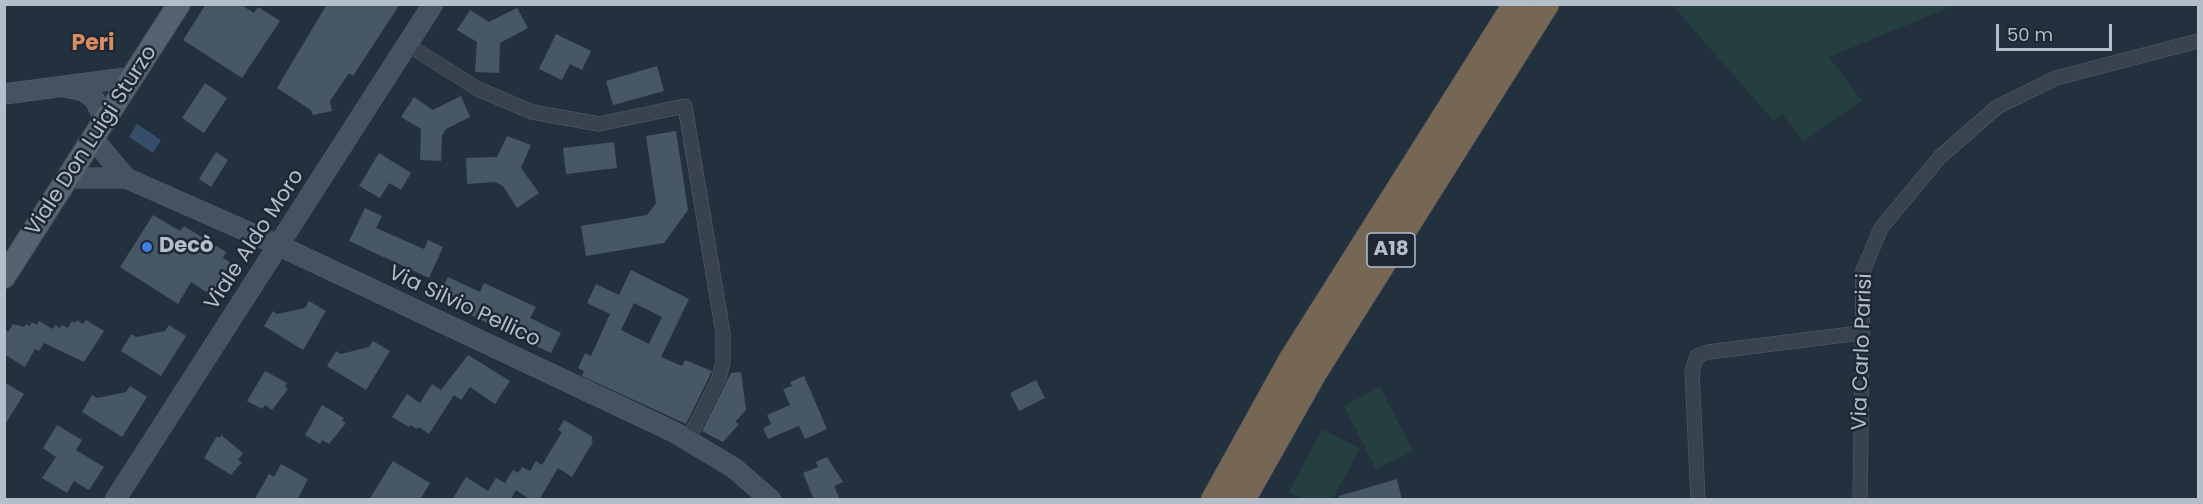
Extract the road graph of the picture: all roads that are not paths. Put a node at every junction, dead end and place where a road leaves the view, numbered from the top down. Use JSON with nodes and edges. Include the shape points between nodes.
{"nodes":[{"id":1,"x":179,"y":4,"type":"edge"},
{"id":2,"x":433,"y":4,"type":"edge"},
{"id":3,"x":1516,"y":4,"type":"edge"},
{"id":4,"x":1546,"y":4,"type":"edge"},
{"id":5,"x":2199,"y":41,"type":"edge"},
{"id":6,"x":408,"y":45,"type":"junction"},
{"id":7,"x":133,"y":77,"type":"junction"},
{"id":8,"x":65,"y":87,"type":"junction"},
{"id":9,"x":4,"y":94,"type":"edge"},
{"id":10,"x":106,"y":121,"type":"junction"},
{"id":11,"x":94,"y":140,"type":"junction"},
{"id":12,"x":70,"y":178,"type":"junction"},
{"id":13,"x":126,"y":178,"type":"junction"},
{"id":14,"x":280,"y":246,"type":"junction"},
{"id":15,"x":4,"y":277,"type":"edge"},
{"id":16,"x":1860,"y":333,"type":"junction"},
{"id":17,"x":688,"y":440,"type":"junction"},
{"id":18,"x":115,"y":500,"type":"edge"},
{"id":19,"x":771,"y":500,"type":"edge"},
{"id":20,"x":1214,"y":500,"type":"edge"},
{"id":21,"x":1242,"y":500,"type":"edge"},
{"id":22,"x":1698,"y":500,"type":"edge"},
{"id":23,"x":1860,"y":500,"type":"edge"}],
"edges":[{"from":1,"to":7,"type":"main road","name":"Viale Don Luigi Sturzo"},
{"from":2,"to":6,"type":"street","name":"Viale Aldo Moro"},
{"from":3,"to":20,"type":"highway","number":"A18","via":[[1291,361]]},
{"from":4,"to":21,"type":"highway","number":"A18","via":[[1319,364]]},
{"from":5,"to":16,"type":"street","name":"Via Carlo Parisi","via":[[2056,78],[1997,107],[1948,150],[1881,228],[1863,271]]},
{"from":6,"to":14,"type":"street","name":"Viale Aldo Moro"},
{"from":6,"to":17,"type":"street","via":[[478,89],[532,112],[599,124],[685,106],[723,333],[719,378]]},
{"from":7,"to":8,"type":"street"},
{"from":7,"to":10,"type":"main road","name":"Viale Don Luigi Sturzo"},
{"from":8,"to":9,"type":"street"},
{"from":8,"to":10,"type":"street","via":[[84,91],[94,99]]},
{"from":10,"to":11,"type":"main road","name":"Viale Don Luigi Sturzo"},
{"from":11,"to":12,"type":"main road","name":"Viale Don Luigi Sturzo"},
{"from":11,"to":13,"type":"street"},
{"from":12,"to":13,"type":"street"},
{"from":12,"to":15,"type":"main road","name":"Viale Don Luigi Sturzo"},
{"from":13,"to":14,"type":"street","name":"Via Silvio Pellico"},
{"from":14,"to":17,"type":"street","name":"Via Silvio Pellico"},
{"from":14,"to":18,"type":"street","name":"Viale Aldo Moro"},
{"from":16,"to":22,"type":"street","via":[[1697,356],[1692,371]]},
{"from":16,"to":23,"type":"street","name":"Via Carlo Parisi"},
{"from":17,"to":19,"type":"street","name":"Via Silvio Pellico","via":[[734,468]]}]}
